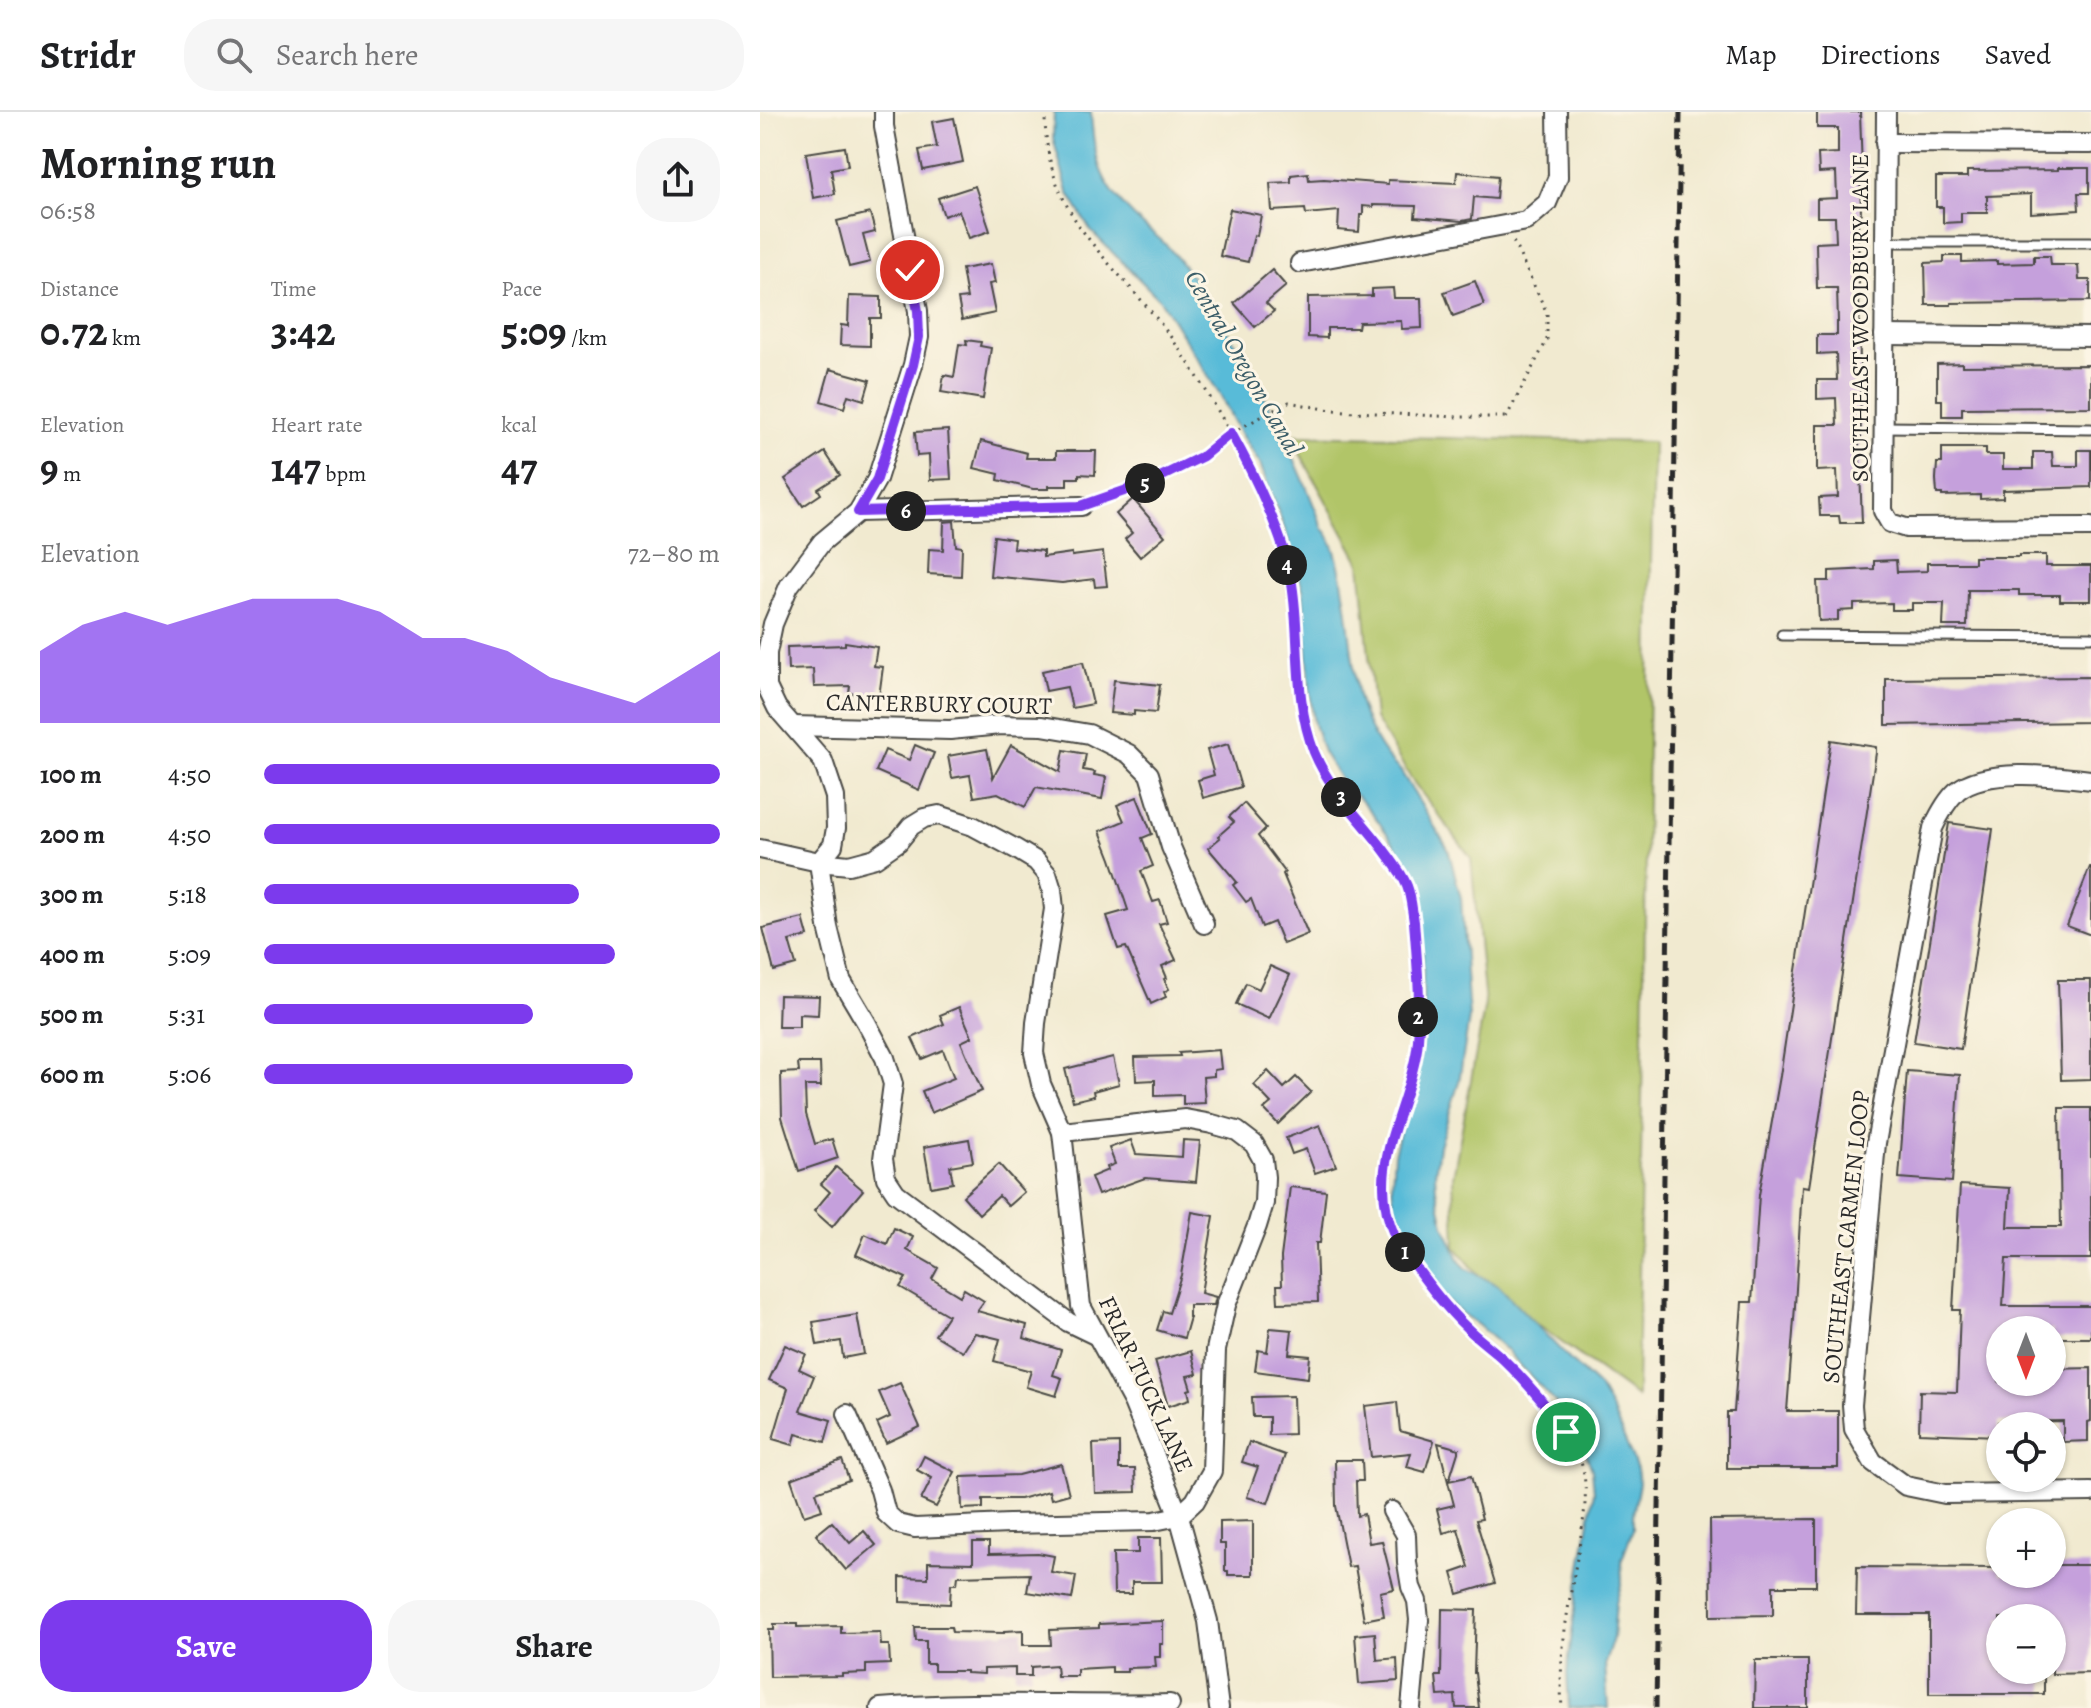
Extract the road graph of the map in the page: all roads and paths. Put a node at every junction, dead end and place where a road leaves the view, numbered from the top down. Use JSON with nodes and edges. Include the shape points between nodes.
{"nodes":[{"id":1,"x":884,"y":112,"type":"edge"},
{"id":2,"x":1045,"y":112,"type":"edge"},
{"id":3,"x":1557,"y":112,"type":"edge"},
{"id":4,"x":1886,"y":112,"type":"edge"},
{"id":5,"x":1885,"y":143,"type":"junction"},
{"id":6,"x":2091,"y":144,"type":"edge"},
{"id":7,"x":1505,"y":225,"type":"junction"},
{"id":8,"x":1885,"y":242,"type":"junction"},
{"id":9,"x":2091,"y":242,"type":"edge"},
{"id":10,"x":1300,"y":263,"type":"dead end"},
{"id":11,"x":1884,"y":335,"type":"junction"},
{"id":12,"x":2091,"y":337,"type":"edge"},
{"id":13,"x":1883,"y":427,"type":"junction"},
{"id":14,"x":2091,"y":429,"type":"edge"},
{"id":15,"x":1231,"y":433,"type":"junction"},
{"id":16,"x":1081,"y":506,"type":"joint"},
{"id":17,"x":858,"y":512,"type":"junction"},
{"id":18,"x":2091,"y":527,"type":"edge"},
{"id":19,"x":1782,"y":635,"type":"dead end"},
{"id":20,"x":2091,"y":637,"type":"edge"},
{"id":21,"x":794,"y":726,"type":"junction"},
{"id":22,"x":2091,"y":780,"type":"edge"},
{"id":23,"x":760,"y":849,"type":"edge"},
{"id":24,"x":819,"y":862,"type":"junction"},
{"id":25,"x":1204,"y":924,"type":"dead end"},
{"id":26,"x":1062,"y":1132,"type":"junction"},
{"id":27,"x":1095,"y":1335,"type":"junction"},
{"id":28,"x":847,"y":1414,"type":"dead end"},
{"id":29,"x":2091,"y":1492,"type":"edge"},
{"id":30,"x":1392,"y":1511,"type":"dead end"},
{"id":31,"x":1179,"y":1516,"type":"junction"},
{"id":32,"x":1170,"y":1704,"type":"dead end"},
{"id":33,"x":1095,"y":1707,"type":"edge"},
{"id":34,"x":880,"y":1708,"type":"edge"},
{"id":35,"x":1219,"y":1708,"type":"edge"},
{"id":36,"x":1411,"y":1708,"type":"edge"},
{"id":37,"x":1562,"y":1708,"type":"edge"}],
"edges":[{"from":1,"to":17,"type":"street","via":[[919,337],[877,479]]},
{"from":2,"to":15,"type":"path","via":[[1044,138],[1057,188],[1072,218],[1176,343]]},
{"from":3,"to":7,"type":"street","via":[[1558,177],[1547,203],[1526,221]]},
{"from":4,"to":5,"type":"street","name":"SOUTHEAST WOODBURY LANE"},
{"from":5,"to":6,"type":"street"},
{"from":5,"to":8,"type":"street","name":"SOUTHEAST WOODBURY LANE"},
{"from":7,"to":10,"type":"street"},
{"from":7,"to":15,"type":"path","via":[[1547,313],[1547,340],[1507,417],[1354,412],[1289,402]]},
{"from":8,"to":9,"type":"lane"},
{"from":8,"to":11,"type":"street","name":"SOUTHEAST WOODBURY LANE"},
{"from":11,"to":12,"type":"street"},
{"from":11,"to":13,"type":"street","name":"SOUTHEAST WOODBURY LANE"},
{"from":13,"to":14,"type":"lane"},
{"from":13,"to":18,"type":"street","name":"SOUTHEAST WOODBURY LANE","via":[[1883,511],[1890,523],[1906,528]]},
{"from":15,"to":16,"type":"path","via":[[1203,456],[1150,482]]},
{"from":15,"to":37,"type":"path","via":[[1280,540],[1292,583],[1302,714],[1315,754],[1336,792],[1407,886],[1416,955],[1417,1048],[1384,1172],[1386,1206],[1396,1238],[1434,1294],[1542,1400],[1566,1432],[1582,1468],[1585,1507],[1563,1635]]},
{"from":16,"to":17,"type":"street"},
{"from":17,"to":21,"type":"street","via":[[822,542],[789,586],[773,624],[767,687]]},
{"from":19,"to":20,"type":"lane"},
{"from":21,"to":24,"type":"street","via":[[823,761],[835,797],[833,845]]},
{"from":21,"to":25,"type":"street","name":"CANTERBURY COURT","via":[[1042,726],[1089,734],[1129,754],[1149,774],[1171,847]]},
{"from":22,"to":29,"type":"street","name":"SOUTHEAST CARMEN LOOP","via":[[2037,774],[1978,780],[1957,791],[1933,828],[1876,1143],[1852,1405],[1854,1429],[1873,1462],[1906,1486],[1945,1494]]},
{"from":23,"to":24,"type":"street","name":"FRIAR TUCK LANE"},
{"from":24,"to":26,"type":"street","name":"FRIAR TUCK LANE","via":[[849,865],[875,858],[911,826],[939,815],[973,826],[1036,861],[1047,874],[1054,909],[1034,1053]]},
{"from":24,"to":27,"type":"street","via":[[841,980],[879,1046],[893,1084],[883,1159],[886,1178],[896,1193],[1068,1322]]},
{"from":26,"to":27,"type":"street","name":"FRIAR TUCK LANE","via":[[1081,1306]]},
{"from":26,"to":31,"type":"street","via":[[1185,1119],[1237,1131],[1263,1160],[1264,1203],[1226,1305],[1216,1350],[1212,1471],[1195,1501]]},
{"from":27,"to":31,"type":"street","name":"FRIAR TUCK LANE","via":[[1133,1402]]},
{"from":28,"to":31,"type":"street","via":[[886,1513],[898,1524],[915,1528]]},
{"from":30,"to":36,"type":"street","via":[[1406,1535],[1419,1620]]},
{"from":31,"to":35,"type":"street","name":"FRIAR TUCK LANE","via":[[1208,1621]]},
{"from":32,"to":33,"type":"street"},
{"from":33,"to":34,"type":"street"}]}
